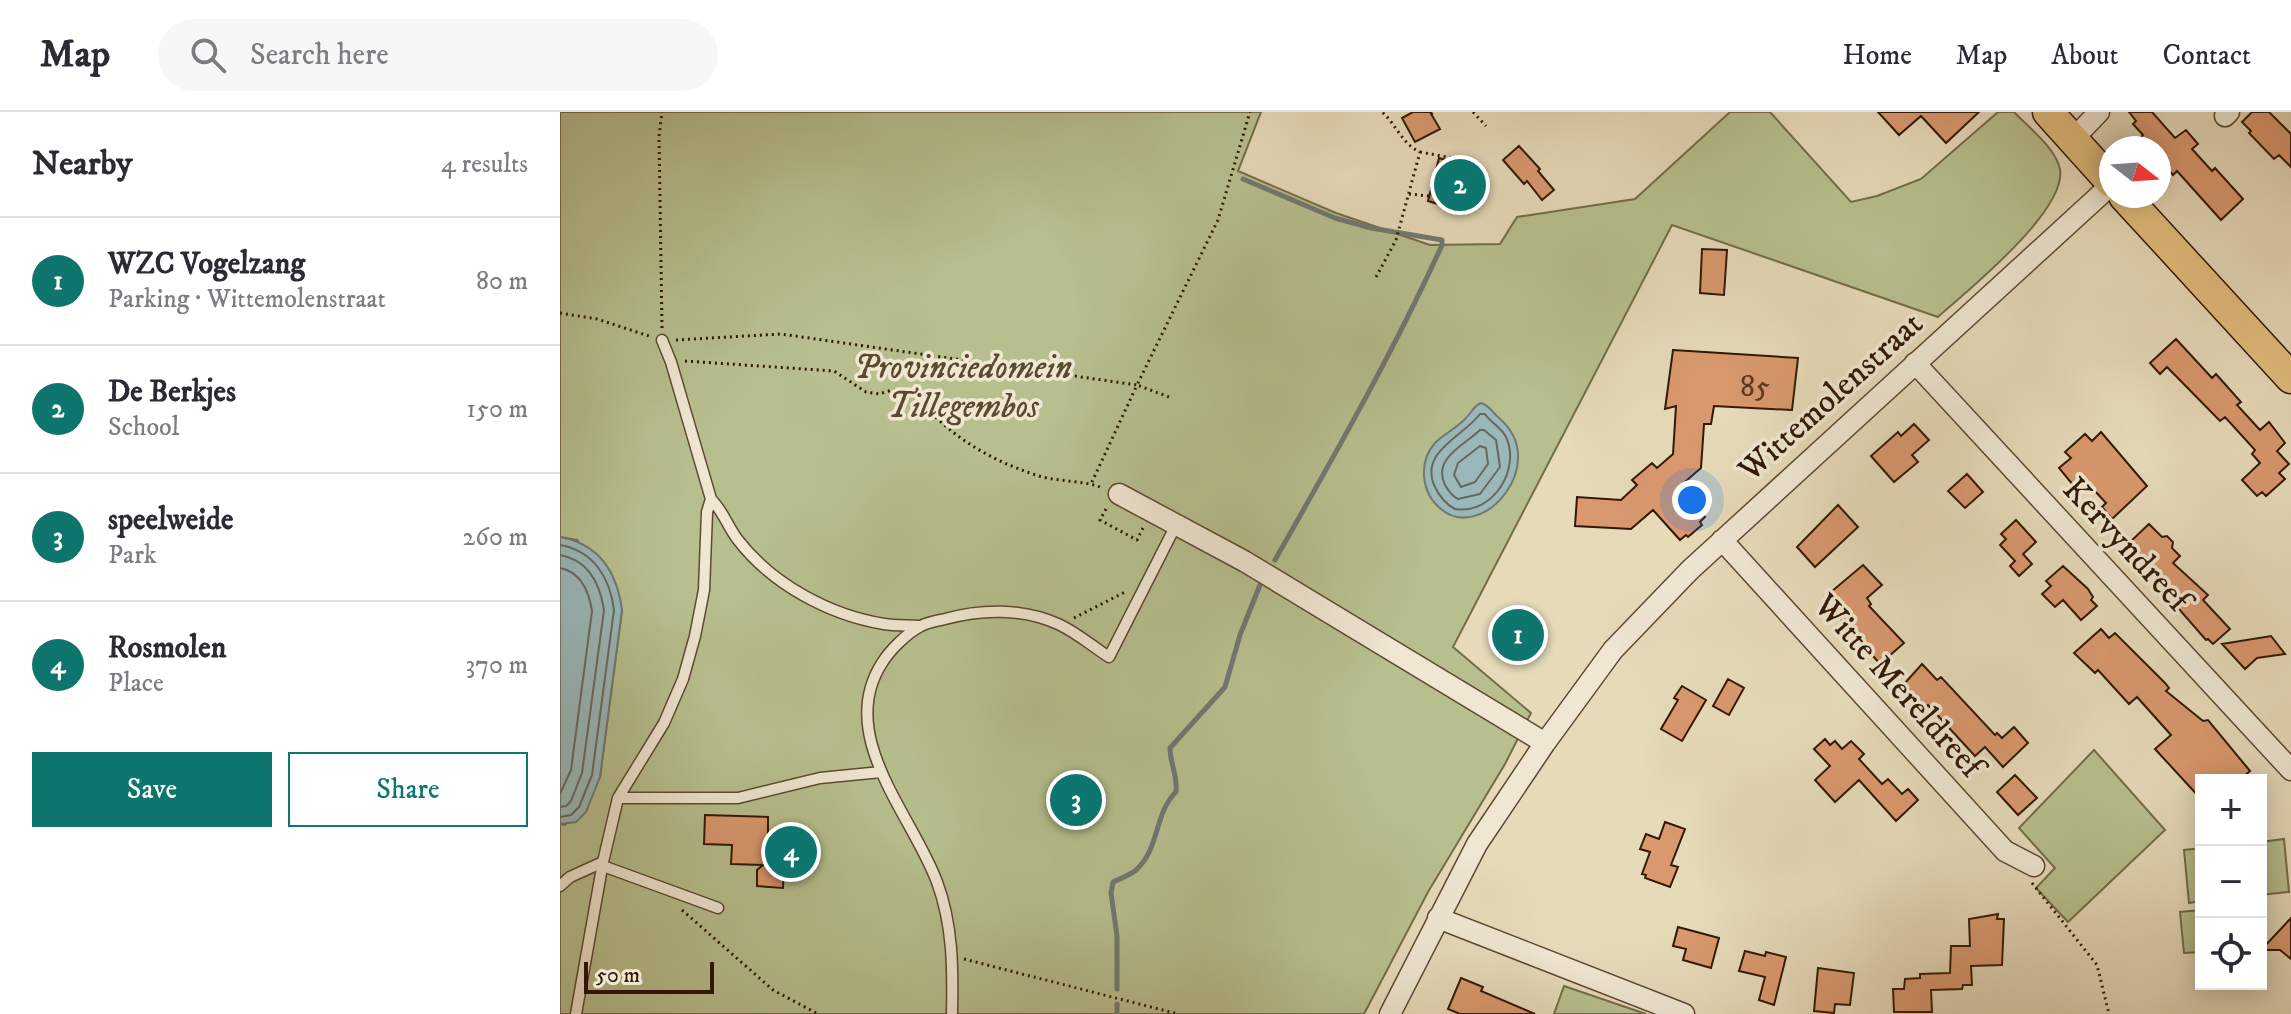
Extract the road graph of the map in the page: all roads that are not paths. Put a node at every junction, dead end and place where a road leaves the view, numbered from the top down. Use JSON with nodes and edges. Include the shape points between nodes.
{"nodes":[{"id":1,"x":2048,"y":112,"type":"edge"},
{"id":2,"x":2099,"y":112,"type":"edge"},
{"id":3,"x":2073,"y":139,"type":"junction"},
{"id":4,"x":2099,"y":169,"type":"edge"},
{"id":5,"x":2099,"y":194,"type":"edge"},
{"id":6,"x":2135,"y":208,"type":"edge"},
{"id":7,"x":662,"y":340,"type":"road end"},
{"id":8,"x":1915,"y":363,"type":"junction"},
{"id":9,"x":2291,"y":378,"type":"edge"},
{"id":10,"x":711,"y":499,"type":"junction"},
{"id":11,"x":1113,"y":500,"type":"road end"},
{"id":12,"x":1177,"y":523,"type":"junction"},
{"id":13,"x":1722,"y":540,"type":"junction"},
{"id":14,"x":921,"y":626,"type":"junction"},
{"id":15,"x":1545,"y":743,"type":"junction"},
{"id":16,"x":2291,"y":770,"type":"edge"},
{"id":17,"x":881,"y":772,"type":"junction"},
{"id":18,"x":618,"y":798,"type":"junction"},
{"id":19,"x":603,"y":864,"type":"junction"},
{"id":20,"x":2034,"y":866,"type":"road end"},
{"id":21,"x":560,"y":886,"type":"edge"},
{"id":22,"x":718,"y":908,"type":"dead end"},
{"id":23,"x":1438,"y":918,"type":"junction"},
{"id":24,"x":576,"y":1014,"type":"edge"},
{"id":25,"x":952,"y":1014,"type":"edge"},
{"id":26,"x":1390,"y":1014,"type":"edge"},
{"id":27,"x":1684,"y":1014,"type":"edge"}],
"edges":[{"from":1,"to":3,"type":"main road"},
{"from":2,"to":3,"type":"street"},
{"from":3,"to":4,"type":"main road"},
{"from":5,"to":8,"type":"street","name":"Wittemolenstraat"},
{"from":6,"to":9,"type":"main road"},
{"from":7,"to":10,"type":"lane"},
{"from":8,"to":13,"type":"street","name":"Wittemolenstraat"},
{"from":8,"to":16,"type":"street","name":"Kervyndreef"},
{"from":10,"to":14,"type":"lane","via":[[772,576],[824,606],[884,624]]},
{"from":10,"to":18,"type":"lane","via":[[704,590],[683,679],[664,723]]},
{"from":11,"to":12,"type":"street","via":[[1153,510]]},
{"from":12,"to":14,"type":"lane","via":[[1109,657],[1038,616],[964,614]]},
{"from":12,"to":15,"type":"street"},
{"from":13,"to":15,"type":"street","name":"Wittemolenstraat","via":[[1613,650]]},
{"from":13,"to":20,"type":"street","name":"Witte Mereldreef","via":[[2005,851]]},
{"from":14,"to":17,"type":"lane","via":[[888,654],[868,693],[871,743]]},
{"from":15,"to":23,"type":"street","name":"Wittemolenstraat","via":[[1477,844]]},
{"from":17,"to":18,"type":"lane","via":[[820,778],[738,798]]},
{"from":17,"to":25,"type":"lane","via":[[922,847],[948,917]]},
{"from":18,"to":19,"type":"lane"},
{"from":19,"to":21,"type":"lane"},
{"from":19,"to":22,"type":"lane"},
{"from":19,"to":24,"type":"lane"},
{"from":23,"to":26,"type":"street","name":"Wittemolenstraat"},
{"from":23,"to":27,"type":"street"}]}
